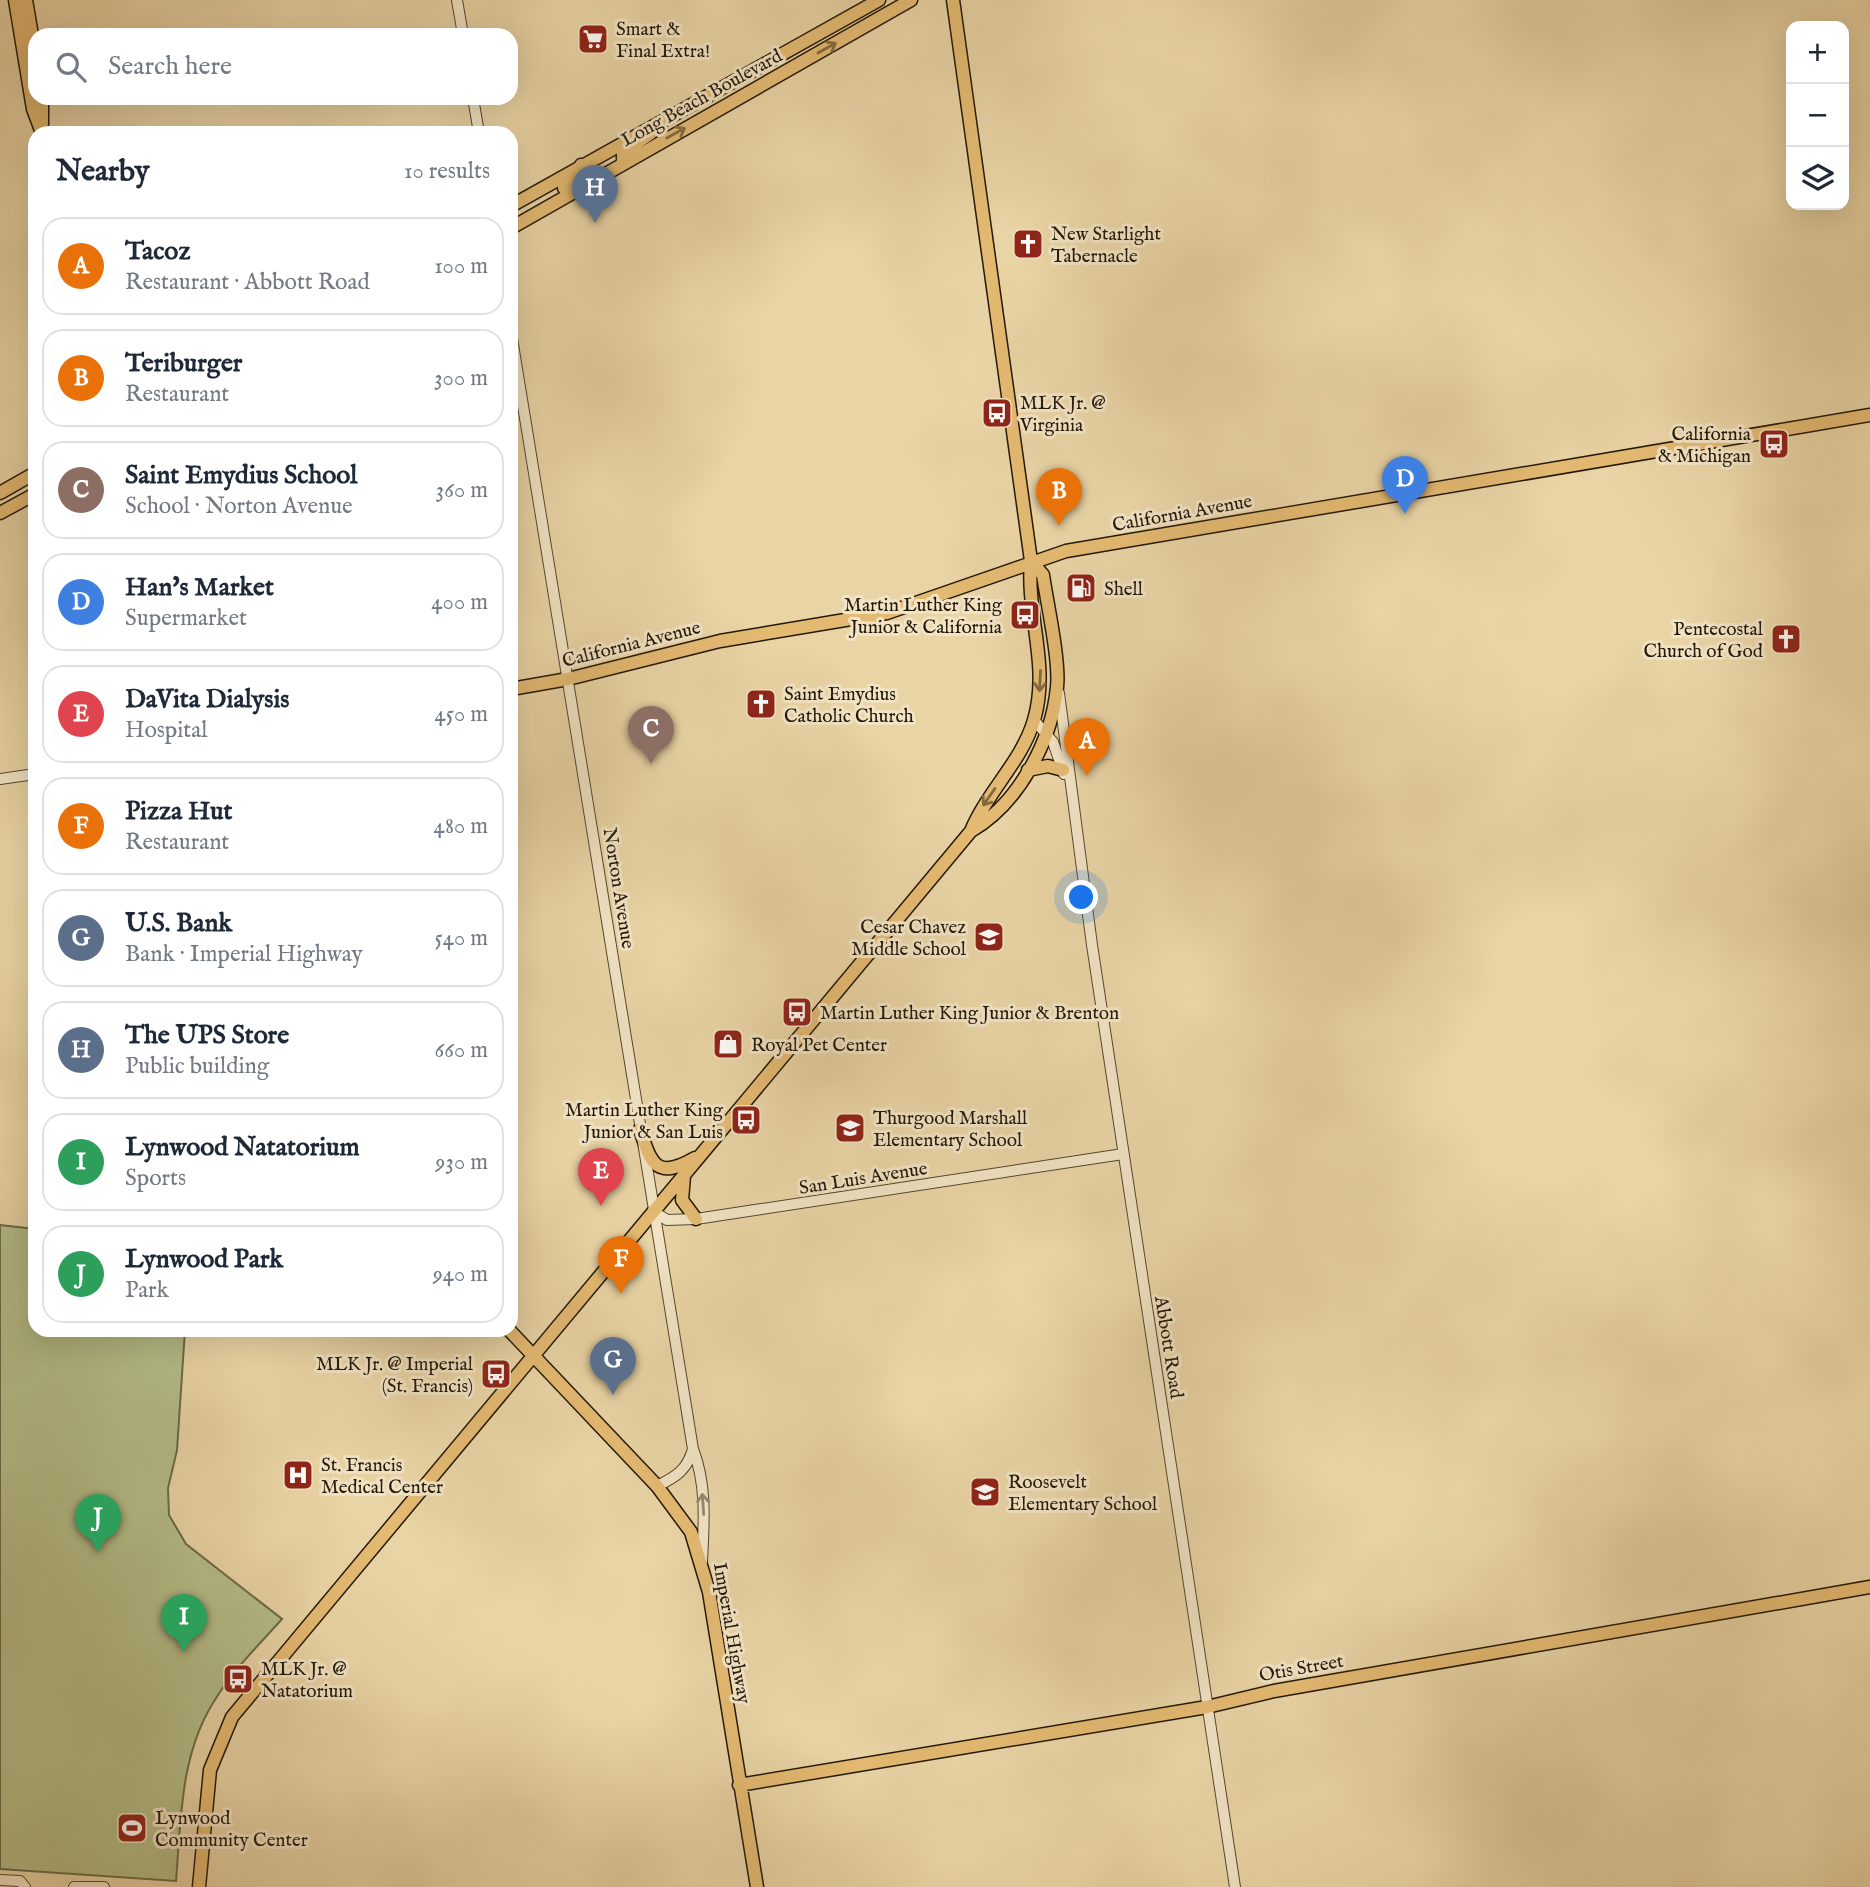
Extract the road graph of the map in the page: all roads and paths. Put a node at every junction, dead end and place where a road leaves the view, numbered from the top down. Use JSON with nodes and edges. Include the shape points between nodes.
{"nodes":[{"id":1,"x":15,"y":0,"type":"edge"},
{"id":2,"x":26,"y":0,"type":"edge"},
{"id":3,"x":457,"y":0,"type":"edge"},
{"id":4,"x":879,"y":0,"type":"edge"},
{"id":5,"x":911,"y":0,"type":"edge"},
{"id":6,"x":953,"y":0,"type":"edge"},
{"id":7,"x":31,"y":28,"type":"edge"},
{"id":8,"x":462,"y":28,"type":"edge"},
{"id":9,"x":28,"y":79,"type":"edge"},
{"id":10,"x":32,"y":105,"type":"edge"},
{"id":11,"x":42,"y":105,"type":"edge"},
{"id":12,"x":474,"y":105,"type":"edge"},
{"id":13,"x":652,"y":125,"type":"junction"},
{"id":14,"x":40,"y":126,"type":"edge"},
{"id":15,"x":42,"y":126,"type":"edge"},
{"id":16,"x":478,"y":126,"type":"edge"},
{"id":17,"x":623,"y":162,"type":"junction"},
{"id":18,"x":580,"y":165,"type":"junction"},
{"id":19,"x":518,"y":202,"type":"edge"},
{"id":20,"x":548,"y":206,"type":"junction"},
{"id":21,"x":518,"y":224,"type":"edge"},
{"id":22,"x":518,"y":375,"type":"edge"},
{"id":23,"x":1870,"y":415,"type":"edge"},
{"id":24,"x":28,"y":478,"type":"edge"},
{"id":25,"x":0,"y":493,"type":"edge"},
{"id":26,"x":28,"y":498,"type":"edge"},
{"id":27,"x":0,"y":513,"type":"edge"},
{"id":28,"x":1031,"y":561,"type":"junction"},
{"id":29,"x":568,"y":679,"type":"junction"},
{"id":30,"x":1058,"y":685,"type":"junction"},
{"id":31,"x":518,"y":688,"type":"edge"},
{"id":32,"x":1034,"y":720,"type":"junction"},
{"id":33,"x":1047,"y":732,"type":"junction"},
{"id":34,"x":1028,"y":770,"type":"junction"},
{"id":35,"x":1063,"y":770,"type":"junction"},
{"id":36,"x":28,"y":775,"type":"edge"},
{"id":37,"x":0,"y":779,"type":"edge"},
{"id":38,"x":1072,"y":812,"type":"junction"},
{"id":39,"x":971,"y":831,"type":"junction"},
{"id":40,"x":640,"y":1129,"type":"junction"},
{"id":41,"x":702,"y":1154,"type":"junction"},
{"id":42,"x":1123,"y":1154,"type":"junction"},
{"id":43,"x":685,"y":1174,"type":"junction"},
{"id":44,"x":653,"y":1211,"type":"junction"},
{"id":45,"x":696,"y":1219,"type":"junction"},
{"id":46,"x":515,"y":1337,"type":"edge"},
{"id":47,"x":531,"y":1354,"type":"junction"},
{"id":48,"x":693,"y":1449,"type":"junction"},
{"id":49,"x":657,"y":1486,"type":"junction"},
{"id":50,"x":702,"y":1561,"type":"junction"},
{"id":51,"x":1870,"y":1587,"type":"edge"},
{"id":52,"x":1207,"y":1707,"type":"junction"},
{"id":53,"x":739,"y":1785,"type":"junction"},
{"id":54,"x":0,"y":1880,"type":"edge"},
{"id":55,"x":25,"y":1887,"type":"edge"},
{"id":56,"x":74,"y":1887,"type":"edge"},
{"id":57,"x":104,"y":1887,"type":"edge"},
{"id":58,"x":199,"y":1887,"type":"edge"},
{"id":59,"x":757,"y":1887,"type":"edge"},
{"id":60,"x":1235,"y":1887,"type":"edge"}],
"edges":[{"from":1,"to":9,"type":"main road"},
{"from":2,"to":7,"type":"main road"},
{"from":3,"to":8,"type":"street"},
{"from":4,"to":13,"type":"main road","name":"Long Beach Boulevard"},
{"from":17,"to":5,"type":"main road","name":"Long Beach Boulevard","one_way":true},
{"from":6,"to":28,"type":"main road"},
{"from":10,"to":14,"type":"main road"},
{"from":11,"to":15,"type":"main road"},
{"from":12,"to":16,"type":"street"},
{"from":13,"to":17,"type":"main road","via":[[647,137],[623,152]]},
{"from":13,"to":18,"type":"main road","name":"Long Beach Boulevard"},
{"from":17,"to":20,"type":"main road","name":"Long Beach Boulevard"},
{"from":18,"to":19,"type":"main road","name":"Long Beach Boulevard"},
{"from":18,"to":20,"type":"main road","via":[[583,177],[549,199]]},
{"from":20,"to":21,"type":"main road","name":"Long Beach Boulevard"},
{"from":22,"to":29,"type":"street","name":"Norton Avenue"},
{"from":23,"to":28,"type":"main road","name":"California Avenue","via":[[1066,551]]},
{"from":24,"to":25,"type":"main road"},
{"from":26,"to":27,"type":"main road"},
{"from":28,"to":29,"type":"main road","name":"California Avenue","via":[[887,613],[720,641]]},
{"from":28,"to":30,"type":"main road","via":[[1043,575]]},
{"from":28,"to":32,"type":"main road","one_way":true,"via":[[1040,664]]},
{"from":29,"to":31,"type":"main road","name":"California Avenue"},
{"from":29,"to":40,"type":"street","name":"Norton Avenue"},
{"from":30,"to":33,"type":"main road"},
{"from":30,"to":38,"type":"street","name":"Abbott Road"},
{"from":32,"to":33,"type":"street","name":"Abbott Road"},
{"from":32,"to":39,"type":"main road","one_way":true},
{"from":33,"to":34,"type":"main road"},
{"from":33,"to":35,"type":"street","name":"Abbott Road"},
{"from":34,"to":35,"type":"main road","via":[[1048,766]]},
{"from":34,"to":39,"type":"main road","via":[[988,821]]},
{"from":35,"to":38,"type":"street","name":"Abbott Road"},
{"from":36,"to":37,"type":"street"},
{"from":38,"to":42,"type":"street","name":"Abbott Road"},
{"from":39,"to":41,"type":"main road"},
{"from":40,"to":41,"type":"main road","via":[[647,1154],[662,1169]]},
{"from":40,"to":44,"type":"street","name":"Norton Avenue"},
{"from":41,"to":43,"type":"main road"},
{"from":42,"to":45,"type":"street","name":"San Luis Avenue"},
{"from":42,"to":52,"type":"street","name":"Abbott Road"},
{"from":43,"to":44,"type":"main road"},
{"from":43,"to":45,"type":"main road","via":[[682,1200]]},
{"from":44,"to":45,"type":"street","name":"San Luis Avenue","via":[[667,1220]]},
{"from":44,"to":47,"type":"main road"},
{"from":44,"to":48,"type":"street","name":"Norton Avenue"},
{"from":46,"to":47,"type":"main road","name":"Imperial Highway"},
{"from":47,"to":49,"type":"main road","name":"Imperial Highway"},
{"from":47,"to":58,"type":"main road","via":[[232,1717],[210,1770]]},
{"from":48,"to":49,"type":"street","via":[[680,1474]]},
{"from":50,"to":48,"type":"street","name":"Norton Avenue","one_way":true,"via":[[704,1512],[700,1467]]},
{"from":49,"to":50,"type":"main road","name":"Imperial Highway","via":[[682,1518]]},
{"from":50,"to":53,"type":"main road","name":"Imperial Highway"},
{"from":51,"to":52,"type":"main road","name":"Otis Street","via":[[1274,1691]]},
{"from":52,"to":53,"type":"main road","name":"Otis Street"},
{"from":52,"to":60,"type":"street","name":"Abbott Road"},
{"from":53,"to":59,"type":"main road","name":"Imperial Highway"},
{"from":54,"to":55,"type":"street","via":[[20,1881]]},
{"from":56,"to":57,"type":"street"}]}
